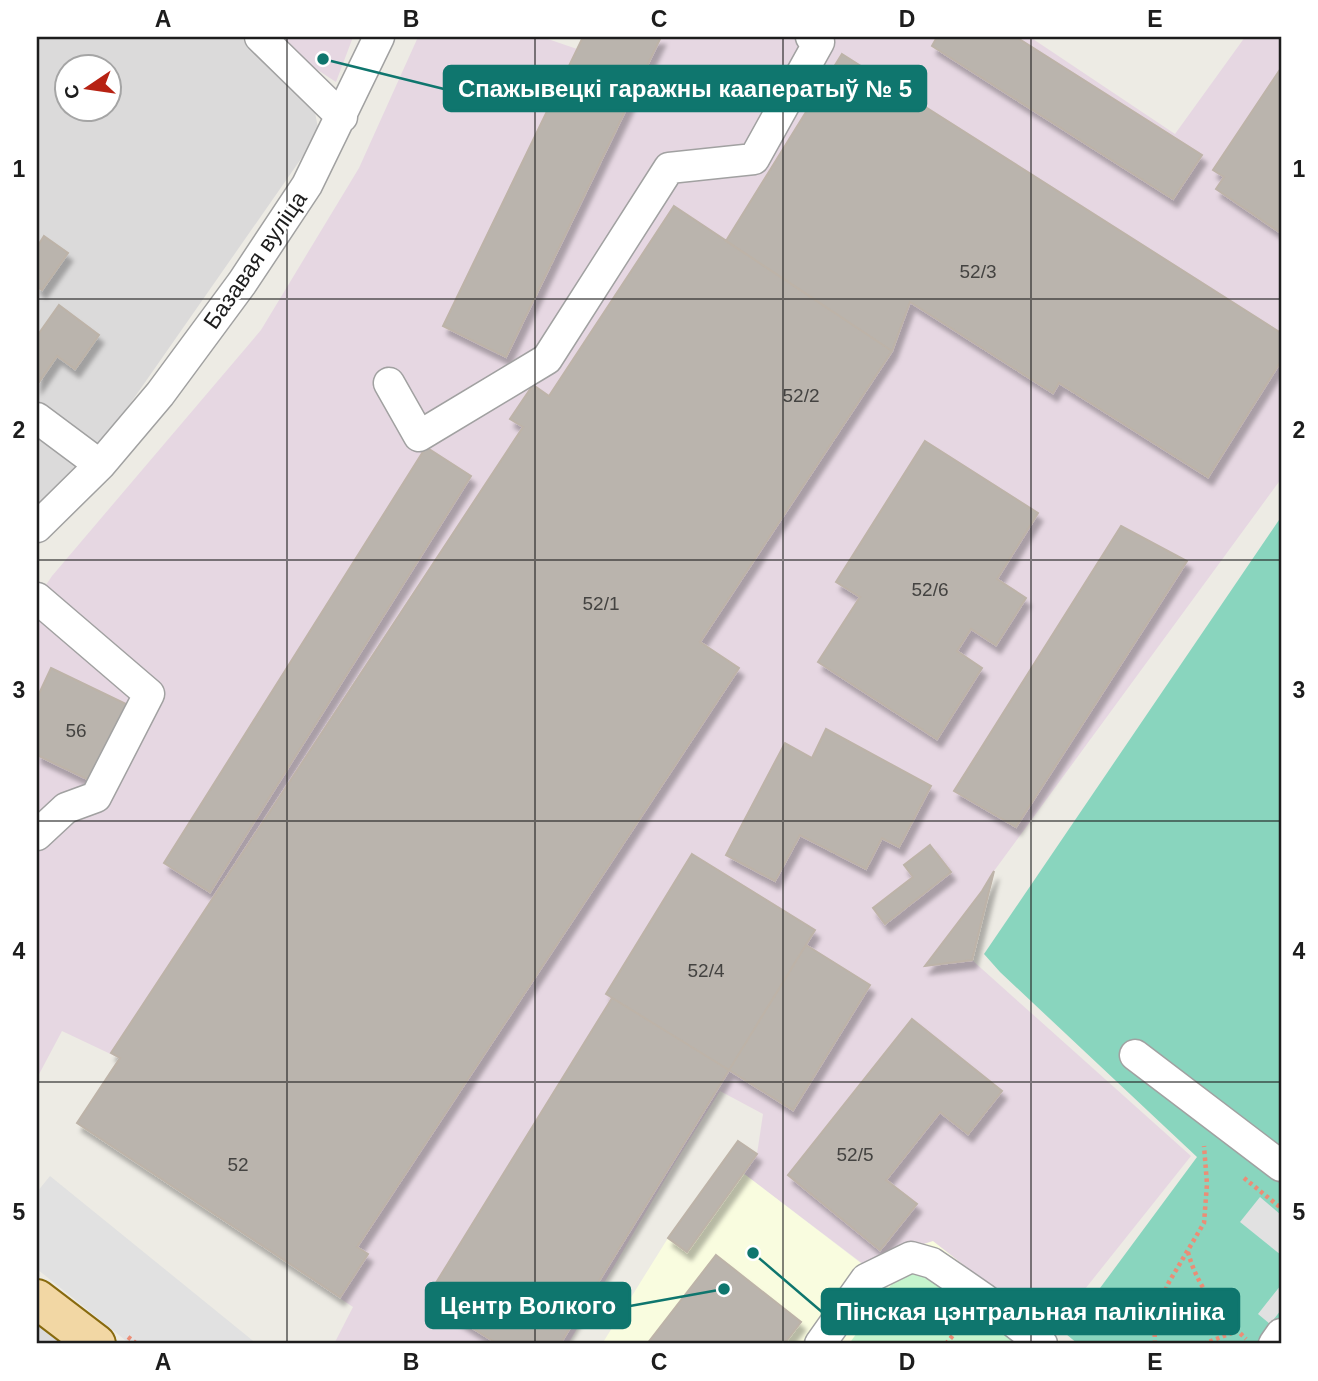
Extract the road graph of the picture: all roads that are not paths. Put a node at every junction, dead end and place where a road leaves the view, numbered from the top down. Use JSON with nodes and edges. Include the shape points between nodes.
{"nodes":[{"id":1,"x":260,"y":37,"type":"edge"},
{"id":2,"x":379,"y":37,"type":"edge"},
{"id":3,"x":811,"y":37,"type":"edge"},
{"id":4,"x":342,"y":117,"type":"junction"},
{"id":5,"x":389,"y":383,"type":"dead end"},
{"id":6,"x":37,"y":418,"type":"edge"},
{"id":7,"x":100,"y":465,"type":"junction"},
{"id":8,"x":37,"y":527,"type":"edge"},
{"id":9,"x":37,"y":598,"type":"edge"},
{"id":10,"x":37,"y":835,"type":"edge"},
{"id":11,"x":1135,"y":1055,"type":"dead end"},
{"id":12,"x":1281,"y":1166,"type":"edge"},
{"id":13,"x":37,"y":1299,"type":"edge"},
{"id":14,"x":1281,"y":1334,"type":"edge"},
{"id":15,"x":81,"y":1339,"type":"edge"},
{"id":16,"x":820,"y":1344,"type":"edge"},
{"id":17,"x":1042,"y":1344,"type":"edge"},
{"id":18,"x":1274,"y":1344,"type":"edge"}],
"edges":[{"from":1,"to":4,"type":"street"},
{"from":2,"to":4,"type":"street","name":"Базавая вуліца"},
{"from":3,"to":5,"type":"street","via":[[819,42],[754,159],[669,168],[547,359],[419,436]]},
{"from":4,"to":7,"type":"street","name":"Базавая вуліца","via":[[307,185],[242,283],[160,394]]},
{"from":6,"to":7,"type":"street"},
{"from":7,"to":8,"type":"street","name":"Базавая вуліца"},
{"from":9,"to":10,"type":"street","via":[[149,694],[96,797],[66,808]]},
{"from":11,"to":12,"type":"street"},
{"from":13,"to":15,"type":"main road"},
{"from":14,"to":18,"type":"street"},
{"from":16,"to":17,"type":"street","via":[[866,1279],[911,1257],[932,1262]]}]}
